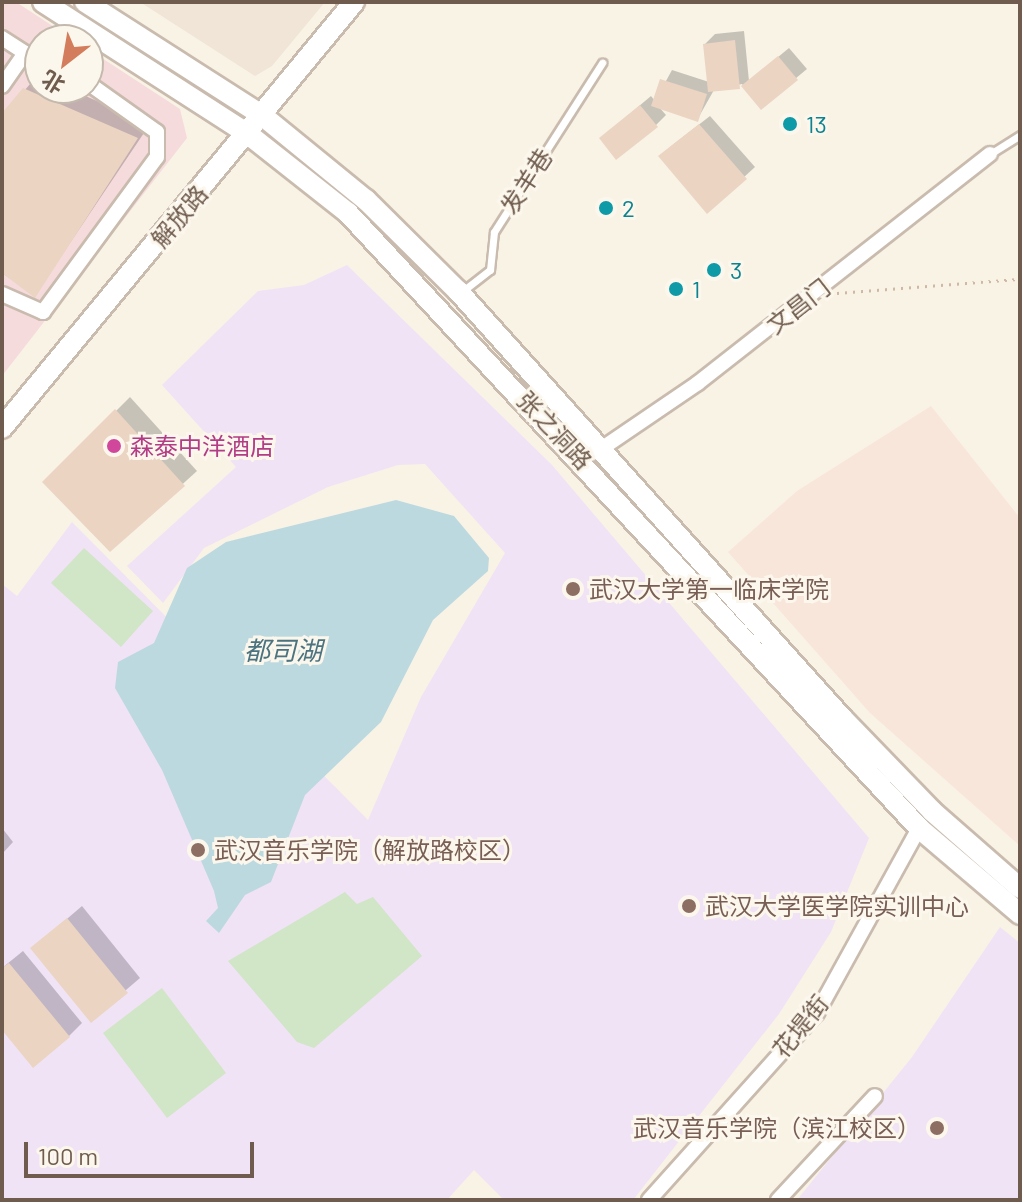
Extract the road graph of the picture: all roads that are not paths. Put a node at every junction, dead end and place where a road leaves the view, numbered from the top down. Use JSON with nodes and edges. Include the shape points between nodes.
{"nodes":[{"id":1,"x":43,"y":2,"type":"edge"},
{"id":2,"x":85,"y":2,"type":"edge"},
{"id":3,"x":354,"y":2,"type":"edge"},
{"id":4,"x":2,"y":38,"type":"edge"},
{"id":5,"x":24,"y":50,"type":"edge"},
{"id":6,"x":24,"y":63,"type":"edge"},
{"id":7,"x":602,"y":63,"type":"dead end"},
{"id":8,"x":2,"y":86,"type":"edge"},
{"id":9,"x":104,"y":94,"type":"edge"},
{"id":10,"x":263,"y":116,"type":"junction"},
{"id":11,"x":248,"y":134,"type":"junction"},
{"id":12,"x":1020,"y":135,"type":"edge"},
{"id":13,"x":990,"y":154,"type":"joint"},
{"id":14,"x":458,"y":291,"type":"junction"},
{"id":15,"x":2,"y":294,"type":"edge"},
{"id":16,"x":2,"y":428,"type":"edge"},
{"id":17,"x":601,"y":449,"type":"junction"},
{"id":18,"x":919,"y":828,"type":"junction"},
{"id":19,"x":1020,"y":888,"type":"edge"},
{"id":20,"x":1020,"y":914,"type":"edge"},
{"id":21,"x":875,"y":1096,"type":"dead end"},
{"id":22,"x":649,"y":1200,"type":"edge"},
{"id":23,"x":778,"y":1200,"type":"edge"}],
"edges":[{"from":1,"to":11,"type":"main road","name":"张之洞路"},
{"from":2,"to":10,"type":"main road","name":"张之洞路"},
{"from":3,"to":10,"type":"main road","name":"解放路"},
{"from":4,"to":5,"type":"street"},
{"from":6,"to":8,"type":"street"},
{"from":7,"to":14,"type":"lane","name":"发羊巷","via":[[494,232],[490,270],[474,289]]},
{"from":9,"to":15,"type":"street","via":[[157,132],[157,157],[43,312]]},
{"from":10,"to":11,"type":"main road","name":"解放路"},
{"from":10,"to":14,"type":"main road","name":"张之洞路","via":[[366,200]]},
{"from":11,"to":16,"type":"main road","name":"解放路"},
{"from":11,"to":18,"type":"main road","name":"张之洞路","via":[[389,251]]},
{"from":12,"to":13,"type":"lane"},
{"from":13,"to":17,"type":"street","name":"文昌门","via":[[809,298]]},
{"from":14,"to":17,"type":"main road","name":"张之洞路"},
{"from":17,"to":19,"type":"main road","name":"张之洞路","via":[[843,719],[932,811]]},
{"from":18,"to":20,"type":"main road","name":"张之洞路"},
{"from":18,"to":22,"type":"street","name":"花堤街","via":[[817,1013]]},
{"from":21,"to":23,"type":"street"}]}
